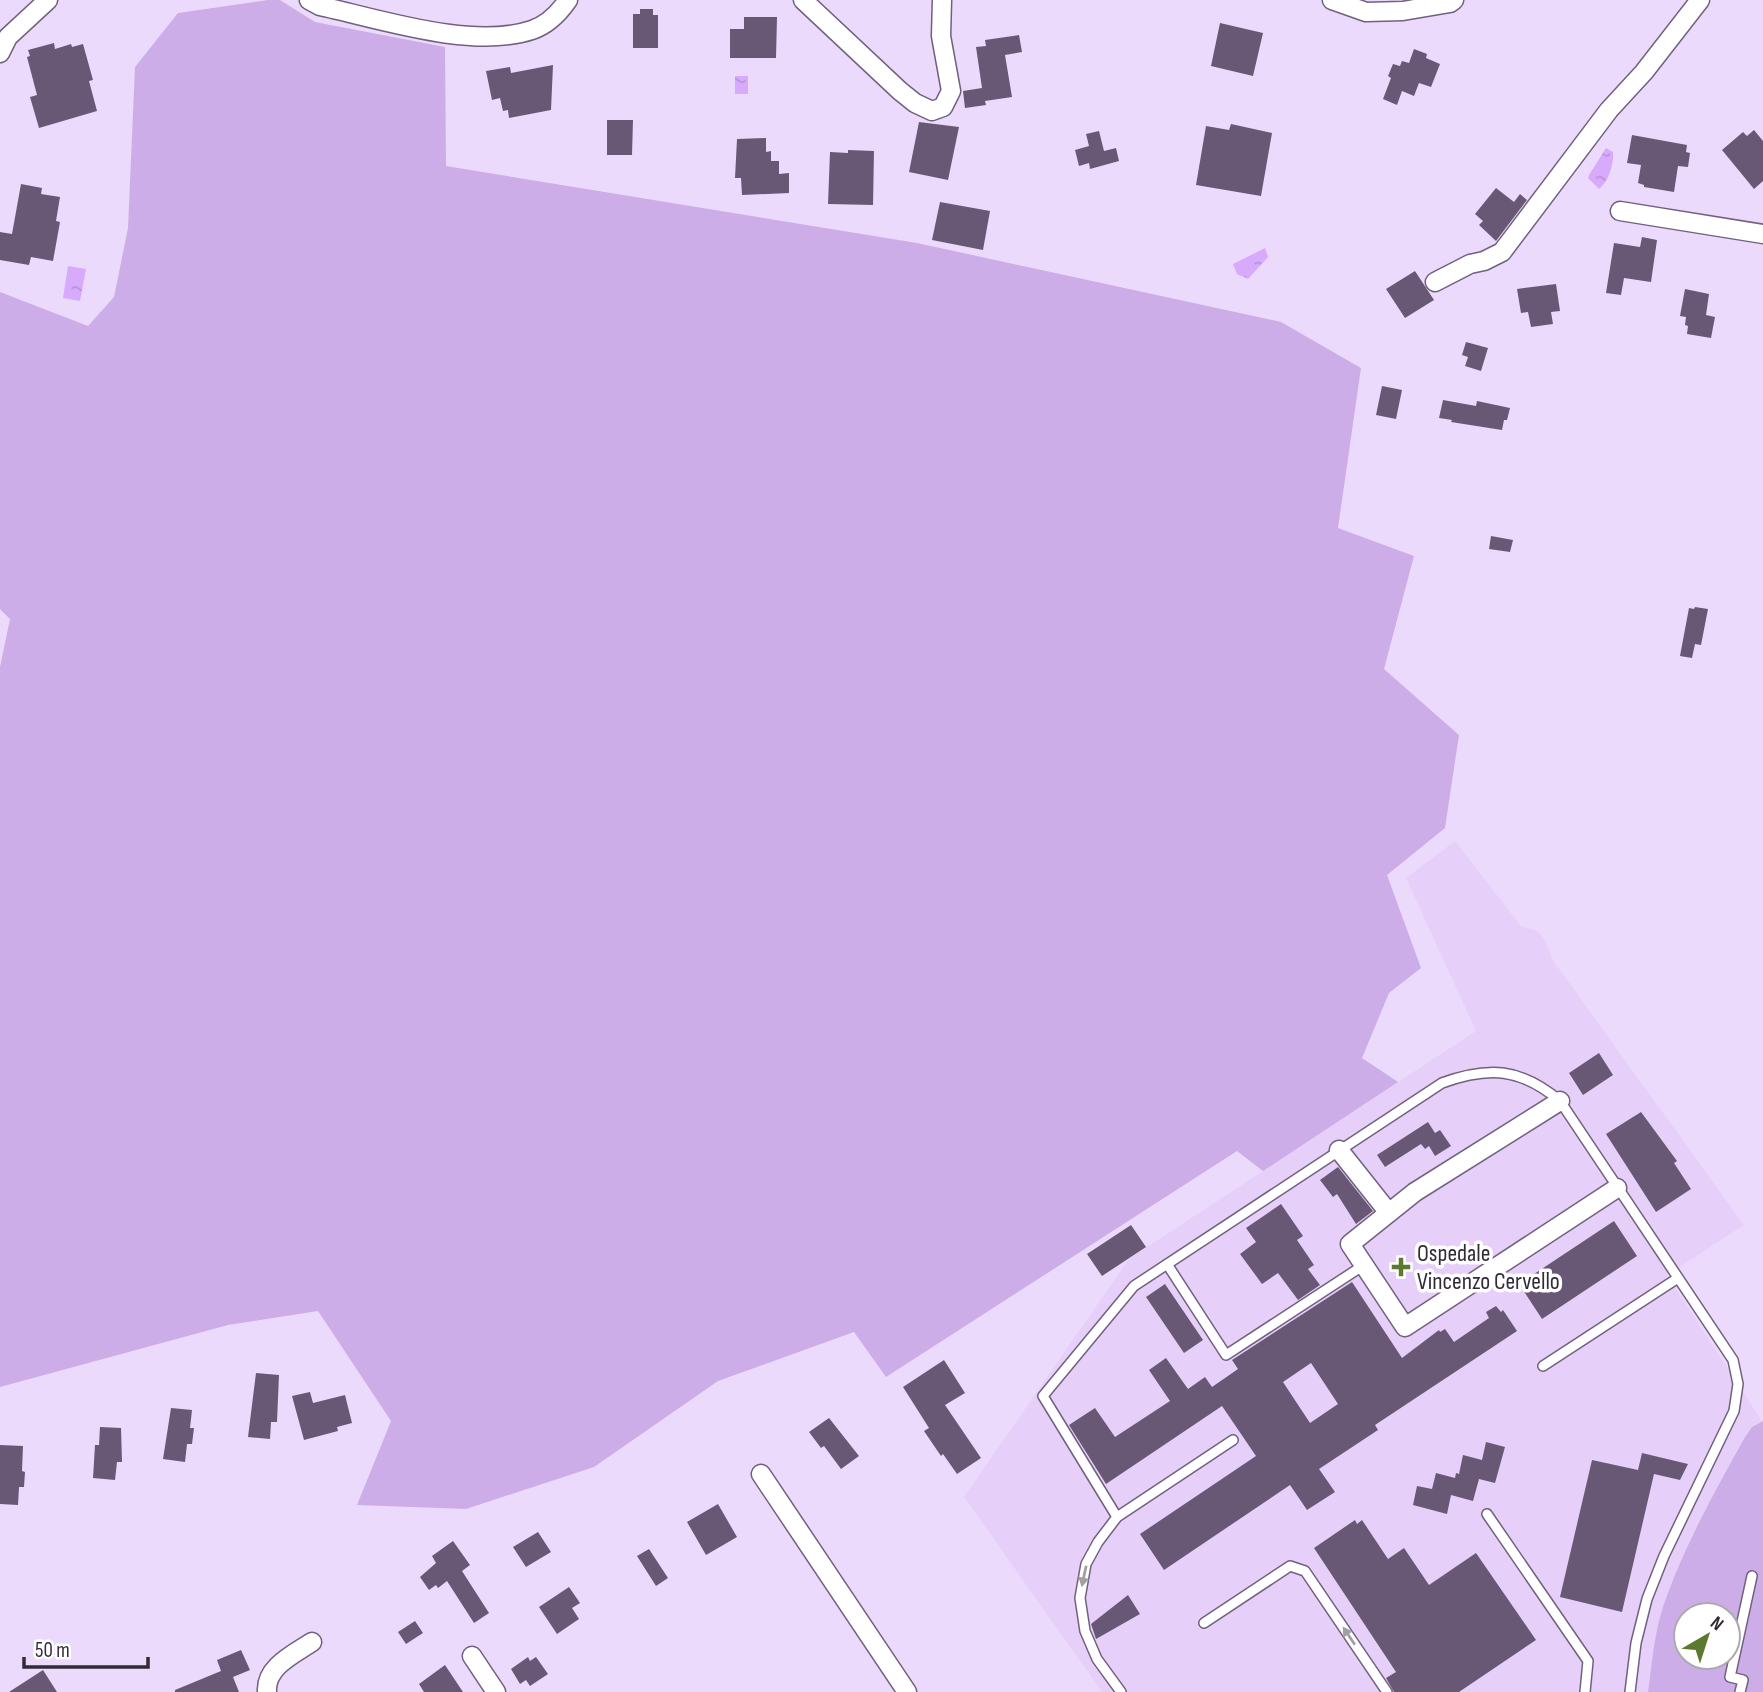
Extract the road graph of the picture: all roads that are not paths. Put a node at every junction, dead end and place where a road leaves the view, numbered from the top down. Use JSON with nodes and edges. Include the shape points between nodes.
{"nodes":[{"id":1,"x":48,"y":0,"type":"edge"},
{"id":2,"x":309,"y":0,"type":"edge"},
{"id":3,"x":568,"y":0,"type":"edge"},
{"id":4,"x":803,"y":0,"type":"edge"},
{"id":5,"x":942,"y":0,"type":"edge"},
{"id":6,"x":1332,"y":0,"type":"edge"},
{"id":7,"x":1454,"y":0,"type":"edge"},
{"id":8,"x":1700,"y":0,"type":"edge"},
{"id":9,"x":0,"y":53,"type":"edge"},
{"id":10,"x":1620,"y":211,"type":"dead end"},
{"id":11,"x":1759,"y":229,"type":"edge"},
{"id":12,"x":1435,"y":282,"type":"dead end"},
{"id":13,"x":1560,"y":1101,"type":"junction"},
{"id":14,"x":1339,"y":1150,"type":"junction"},
{"id":15,"x":1617,"y":1188,"type":"junction"},
{"id":16,"x":1389,"y":1213,"type":"junction"},
{"id":17,"x":1167,"y":1264,"type":"junction"},
{"id":18,"x":1364,"y":1265,"type":"junction"},
{"id":19,"x":1678,"y":1278,"type":"junction"},
{"id":20,"x":1543,"y":1366,"type":"dead end"},
{"id":21,"x":1233,"y":1440,"type":"dead end"},
{"id":22,"x":761,"y":1475,"type":"dead end"},
{"id":23,"x":1487,"y":1514,"type":"dead end"},
{"id":24,"x":1117,"y":1517,"type":"junction"},
{"id":25,"x":1752,"y":1576,"type":"dead end"},
{"id":26,"x":1204,"y":1623,"type":"dead end"},
{"id":27,"x":312,"y":1642,"type":"dead end"},
{"id":28,"x":472,"y":1656,"type":"dead end"},
{"id":29,"x":267,"y":1692,"type":"edge"},
{"id":30,"x":496,"y":1692,"type":"edge"},
{"id":31,"x":907,"y":1692,"type":"edge"},
{"id":32,"x":1121,"y":1692,"type":"edge"},
{"id":33,"x":1387,"y":1692,"type":"edge"},
{"id":34,"x":1585,"y":1692,"type":"edge"},
{"id":35,"x":1630,"y":1692,"type":"edge"},
{"id":36,"x":1741,"y":1692,"type":"edge"}],
"edges":[{"from":1,"to":9,"type":"street","via":[[8,37]]},
{"from":2,"to":3,"type":"street","via":[[396,23],[481,38],[534,30],[553,18]]},
{"from":4,"to":5,"type":"street","via":[[900,91],[932,111],[943,107],[951,91],[941,36]]},
{"from":6,"to":7,"type":"street","via":[[1366,12],[1402,11]]},
{"from":8,"to":12,"type":"street","via":[[1609,110],[1502,252]]},
{"from":10,"to":11,"type":"street"},
{"from":13,"to":14,"type":"lane","via":[[1542,1086],[1518,1077],[1495,1071],[1470,1073],[1442,1083]]},
{"from":13,"to":15,"type":"lane"},
{"from":13,"to":16,"type":"street"},
{"from":14,"to":16,"type":"street"},
{"from":14,"to":17,"type":"lane"},
{"from":15,"to":18,"type":"street","via":[[1405,1327]]},
{"from":15,"to":19,"type":"lane"},
{"from":16,"to":18,"type":"street","via":[[1350,1244]]},
{"from":17,"to":18,"type":"lane","via":[[1226,1355]]},
{"from":17,"to":24,"type":"lane","via":[[1134,1286],[1043,1396]]},
{"from":19,"to":20,"type":"lane"},
{"from":19,"to":35,"type":"lane","via":[[1733,1360],[1738,1384],[1734,1411],[1647,1599]]},
{"from":21,"to":24,"type":"lane"},
{"from":22,"to":31,"type":"street"},
{"from":23,"to":34,"type":"lane","via":[[1588,1661]]},
{"from":24,"to":32,"type":"lane","one_way":true,"via":[[1086,1564],[1080,1598],[1085,1631],[1097,1659]]},
{"from":25,"to":36,"type":"lane","via":[[1730,1677],[1743,1680]]},
{"from":33,"to":26,"type":"lane","one_way":true,"via":[[1305,1571],[1290,1566]]},
{"from":27,"to":29,"type":"street","via":[[273,1670]]},
{"from":28,"to":30,"type":"street"}]}
